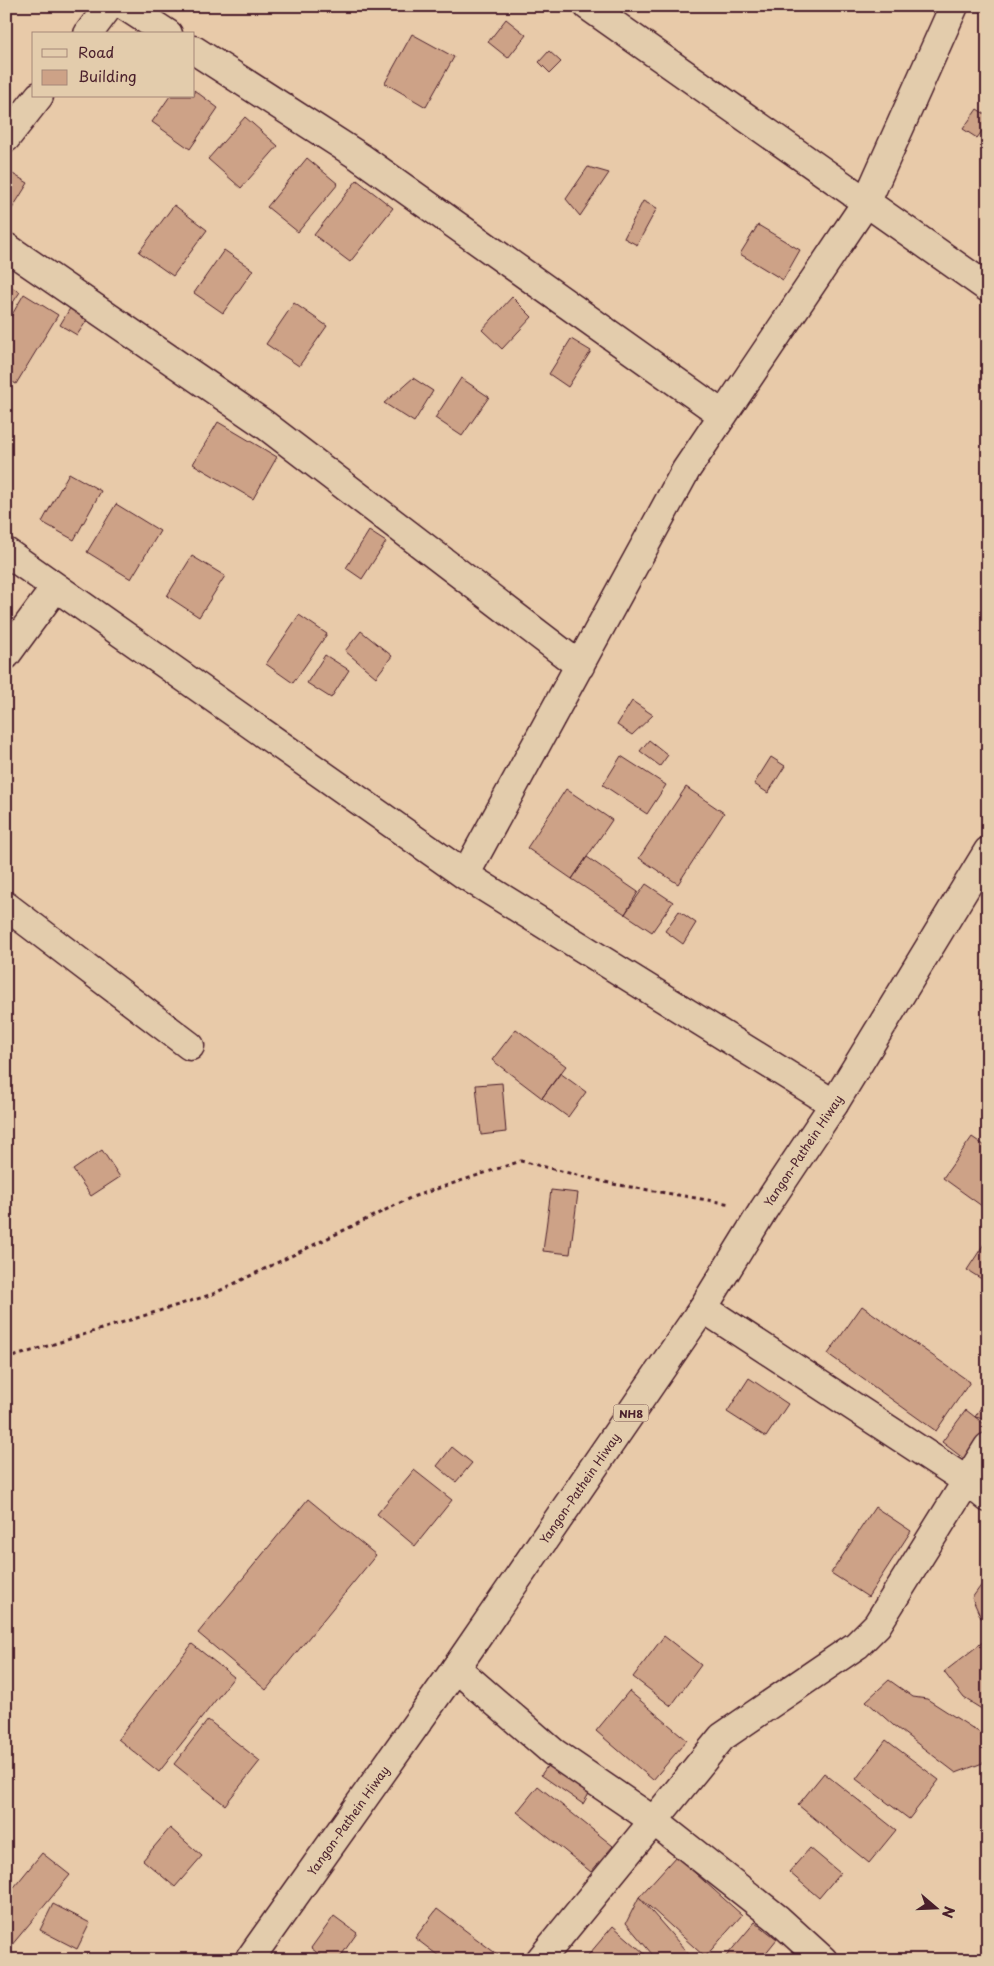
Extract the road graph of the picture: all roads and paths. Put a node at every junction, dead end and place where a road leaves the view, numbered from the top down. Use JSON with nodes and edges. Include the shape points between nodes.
{"nodes":[{"id":1,"x":109,"y":6,"type":"edge"},
{"id":2,"x":125,"y":6,"type":"edge"},
{"id":3,"x":588,"y":6,"type":"edge"},
{"id":4,"x":954,"y":6,"type":"edge"},
{"id":5,"x":90,"y":32,"type":"edge"},
{"id":6,"x":165,"y":32,"type":"edge"},
{"id":7,"x":195,"y":51,"type":"edge"},
{"id":8,"x":37,"y":98,"type":"edge"},
{"id":9,"x":6,"y":138,"type":"edge"},
{"id":10,"x":866,"y":203,"type":"junction"},
{"id":11,"x":6,"y":247,"type":"edge"},
{"id":12,"x":988,"y":288,"type":"edge"},
{"id":13,"x":723,"y":415,"type":"junction"},
{"id":14,"x":6,"y":552,"type":"edge"},
{"id":15,"x":55,"y":588,"type":"junction"},
{"id":16,"x":6,"y":655,"type":"edge"},
{"id":17,"x":580,"y":666,"type":"junction"},
{"id":18,"x":988,"y":851,"type":"edge"},
{"id":19,"x":466,"y":875,"type":"junction"},
{"id":20,"x":6,"y":906,"type":"edge"},
{"id":21,"x":190,"y":1046,"type":"dead end"},
{"id":22,"x":834,"y":1104,"type":"junction"},
{"id":23,"x":764,"y":1209,"type":"junction"},
{"id":24,"x":703,"y":1308,"type":"junction"},
{"id":25,"x":6,"y":1359,"type":"edge"},
{"id":26,"x":988,"y":1447,"type":"edge"},
{"id":27,"x":967,"y":1481,"type":"junction"},
{"id":28,"x":988,"y":1498,"type":"edge"},
{"id":29,"x":456,"y":1668,"type":"junction"},
{"id":30,"x":654,"y":1821,"type":"junction"},
{"id":31,"x":249,"y":1960,"type":"edge"},
{"id":32,"x":540,"y":1960,"type":"edge"},
{"id":33,"x":823,"y":1960,"type":"edge"}],
"edges":[{"from":1,"to":5,"type":"main road"},
{"from":2,"to":6,"type":"main road"},
{"from":3,"to":10,"type":"main road"},
{"from":4,"to":10,"type":"main road"},
{"from":7,"to":13,"type":"main road","via":[[360,157]]},
{"from":8,"to":9,"type":"main road"},
{"from":10,"to":12,"type":"main road"},
{"from":10,"to":13,"type":"main road"},
{"from":11,"to":17,"type":"main road","via":[[264,424]]},
{"from":13,"to":17,"type":"main road","via":[[686,470]]},
{"from":14,"to":15,"type":"main road"},
{"from":15,"to":16,"type":"main road"},
{"from":15,"to":19,"type":"main road"},
{"from":17,"to":19,"type":"main road"},
{"from":18,"to":22,"type":"main road","name":"Yangon-Pathein Hiway","number":"NH8"},
{"from":19,"to":22,"type":"main road"},
{"from":20,"to":21,"type":"main road"},
{"from":22,"to":23,"type":"main road","name":"Yangon-Pathein Hiway","number":"NH8"},
{"from":23,"to":24,"type":"main road","name":"Yangon-Pathein Hiway","number":"NH8"},
{"from":23,"to":25,"type":"path","via":[[612,1184],[521,1161],[412,1197],[213,1294]]},
{"from":24,"to":27,"type":"main road"},
{"from":24,"to":29,"type":"main road","name":"Yangon-Pathein Hiway","number":"NH8"},
{"from":26,"to":27,"type":"main road"},
{"from":27,"to":28,"type":"main road"},
{"from":27,"to":30,"type":"main road","via":[[878,1625],[857,1645],[722,1737]]},
{"from":29,"to":30,"type":"main road","via":[[553,1752]]},
{"from":29,"to":31,"type":"main road","name":"Yangon-Pathein Hiway","number":"NH8"},
{"from":30,"to":32,"type":"main road"},
{"from":30,"to":33,"type":"main road"}]}
